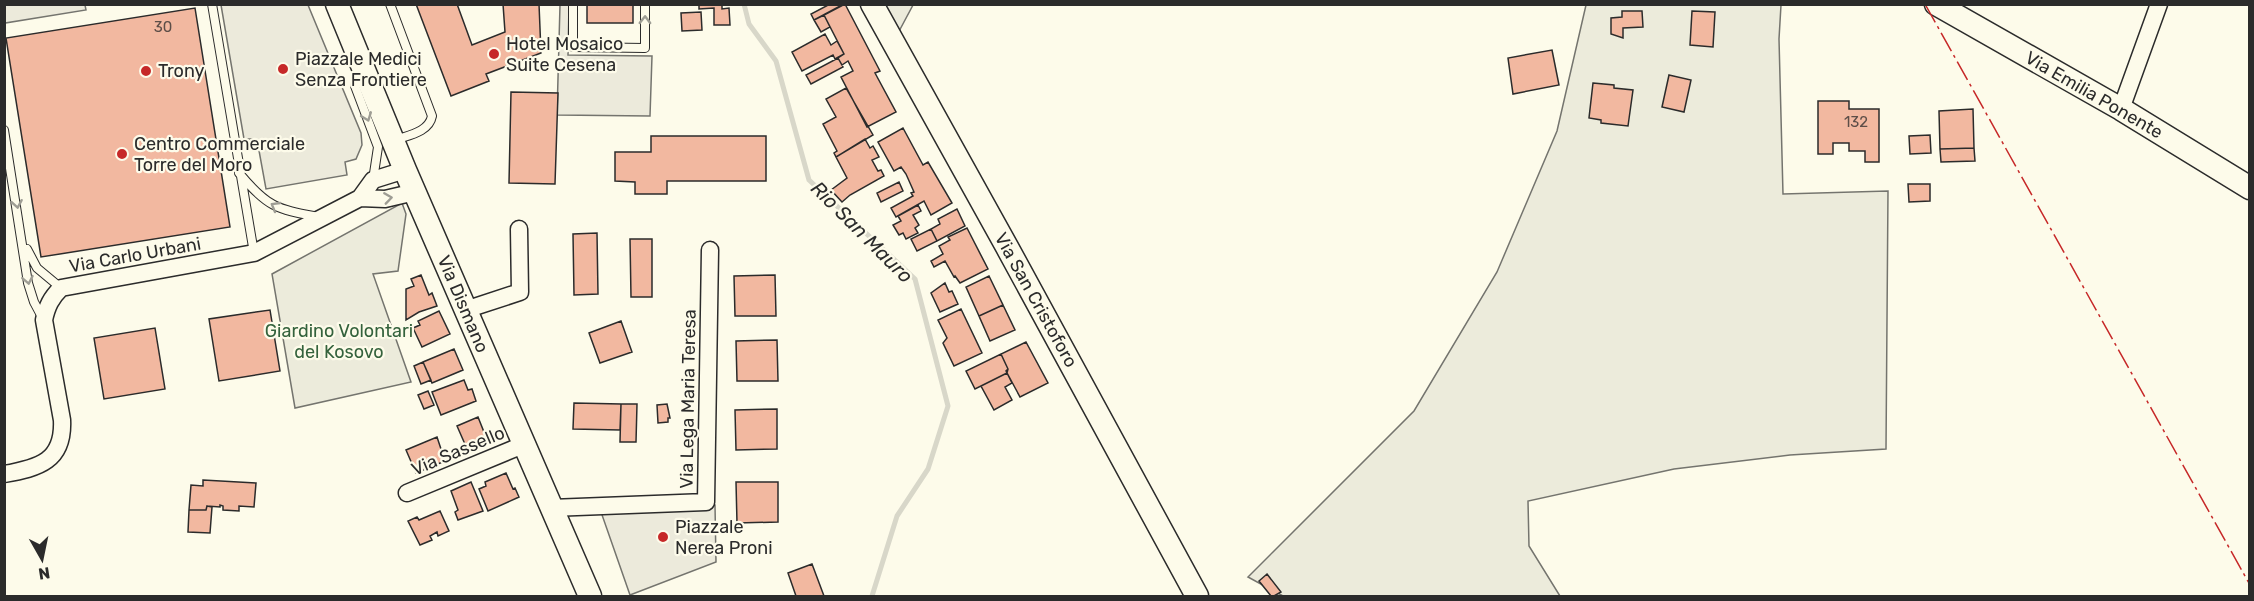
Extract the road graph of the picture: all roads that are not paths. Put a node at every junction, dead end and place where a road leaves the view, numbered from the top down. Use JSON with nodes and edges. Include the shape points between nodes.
{"nodes":[{"id":1,"x":213,"y":4,"type":"edge"},
{"id":2,"x":390,"y":4,"type":"edge"},
{"id":3,"x":573,"y":4,"type":"edge"},
{"id":4,"x":645,"y":4,"type":"edge"},
{"id":5,"x":872,"y":4,"type":"edge"},
{"id":6,"x":1936,"y":4,"type":"edge"},
{"id":7,"x":2159,"y":4,"type":"edge"},
{"id":8,"x":339,"y":6,"type":"edge"},
{"id":9,"x":361,"y":61,"type":"junction"},
{"id":10,"x":2121,"y":109,"type":"junction"},
{"id":11,"x":4,"y":130,"type":"edge"},
{"id":12,"x":394,"y":140,"type":"junction"},
{"id":13,"x":405,"y":170,"type":"junction"},
{"id":14,"x":239,"y":173,"type":"junction"},
{"id":15,"x":374,"y":180,"type":"junction"},
{"id":16,"x":2250,"y":188,"type":"edge"},
{"id":17,"x":415,"y":192,"type":"junction"},
{"id":18,"x":360,"y":198,"type":"junction"},
{"id":19,"x":322,"y":218,"type":"junction"},
{"id":20,"x":519,"y":229,"type":"dead end"},
{"id":21,"x":22,"y":237,"type":"junction"},
{"id":22,"x":710,"y":249,"type":"dead end"},
{"id":23,"x":254,"y":253,"type":"junction"},
{"id":24,"x":61,"y":288,"type":"junction"},
{"id":25,"x":465,"y":310,"type":"junction"},
{"id":26,"x":44,"y":320,"type":"junction"},
{"id":27,"x":523,"y":444,"type":"junction"},
{"id":28,"x":4,"y":474,"type":"edge"},
{"id":29,"x":407,"y":493,"type":"dead end"},
{"id":30,"x":551,"y":508,"type":"junction"},
{"id":31,"x":590,"y":597,"type":"edge"},
{"id":32,"x":1197,"y":597,"type":"edge"}],
"edges":[{"from":1,"to":14,"type":"lane"},
{"from":2,"to":12,"type":"lane","via":[[432,116],[426,128]]},
{"from":3,"to":4,"type":"lane","one_way":true,"via":[[573,47],[645,48]]},
{"from":5,"to":32,"type":"main road","name":"Via San Cristoforo"},
{"from":6,"to":10,"type":"main road","name":"Via Emilia Ponente"},
{"from":7,"to":10,"type":"street"},
{"from":8,"to":9,"type":"main road","name":"Via Dismano"},
{"from":9,"to":12,"type":"main road","name":"Via Dismano"},
{"from":9,"to":15,"type":"lane","one_way":true,"via":[[355,86],[378,147]]},
{"from":10,"to":16,"type":"main road","name":"Via Emilia Ponente"},
{"from":11,"to":21,"type":"lane","one_way":true},
{"from":12,"to":13,"type":"main road","name":"Via Dismano"},
{"from":13,"to":15,"type":"street"},
{"from":13,"to":17,"type":"main road","name":"Via Dismano"},
{"from":19,"to":14,"type":"lane","one_way":true,"via":[[284,211],[269,203]]},
{"from":14,"to":23,"type":"lane"},
{"from":15,"to":18,"type":"street","name":"Via Carlo Urbani"},
{"from":18,"to":17,"type":"street","name":"Via Carlo Urbani","one_way":true,"via":[[385,200]]},
{"from":17,"to":25,"type":"main road","name":"Via Dismano"},
{"from":18,"to":19,"type":"street","name":"Via Carlo Urbani"},
{"from":19,"to":23,"type":"street","name":"Via Carlo Urbani"},
{"from":20,"to":25,"type":"street","via":[[520,292]]},
{"from":21,"to":24,"type":"lane","via":[[37,268]]},
{"from":21,"to":26,"type":"lane","one_way":true,"via":[[28,283]]},
{"from":22,"to":30,"type":"street","name":"Via Lega Maria Teresa","via":[[706,502]]},
{"from":23,"to":24,"type":"street","name":"Via Carlo Urbani"},
{"from":24,"to":26,"type":"street","name":"Via Carlo Urbani","via":[[51,298]]},
{"from":25,"to":27,"type":"main road","name":"Via Dismano"},
{"from":26,"to":28,"type":"street","via":[[62,420],[60,446],[43,463]]},
{"from":27,"to":29,"type":"street","name":"Via Sassello"},
{"from":27,"to":30,"type":"main road","name":"Via Dismano"},
{"from":30,"to":31,"type":"main road","name":"Via Dismano"}]}
